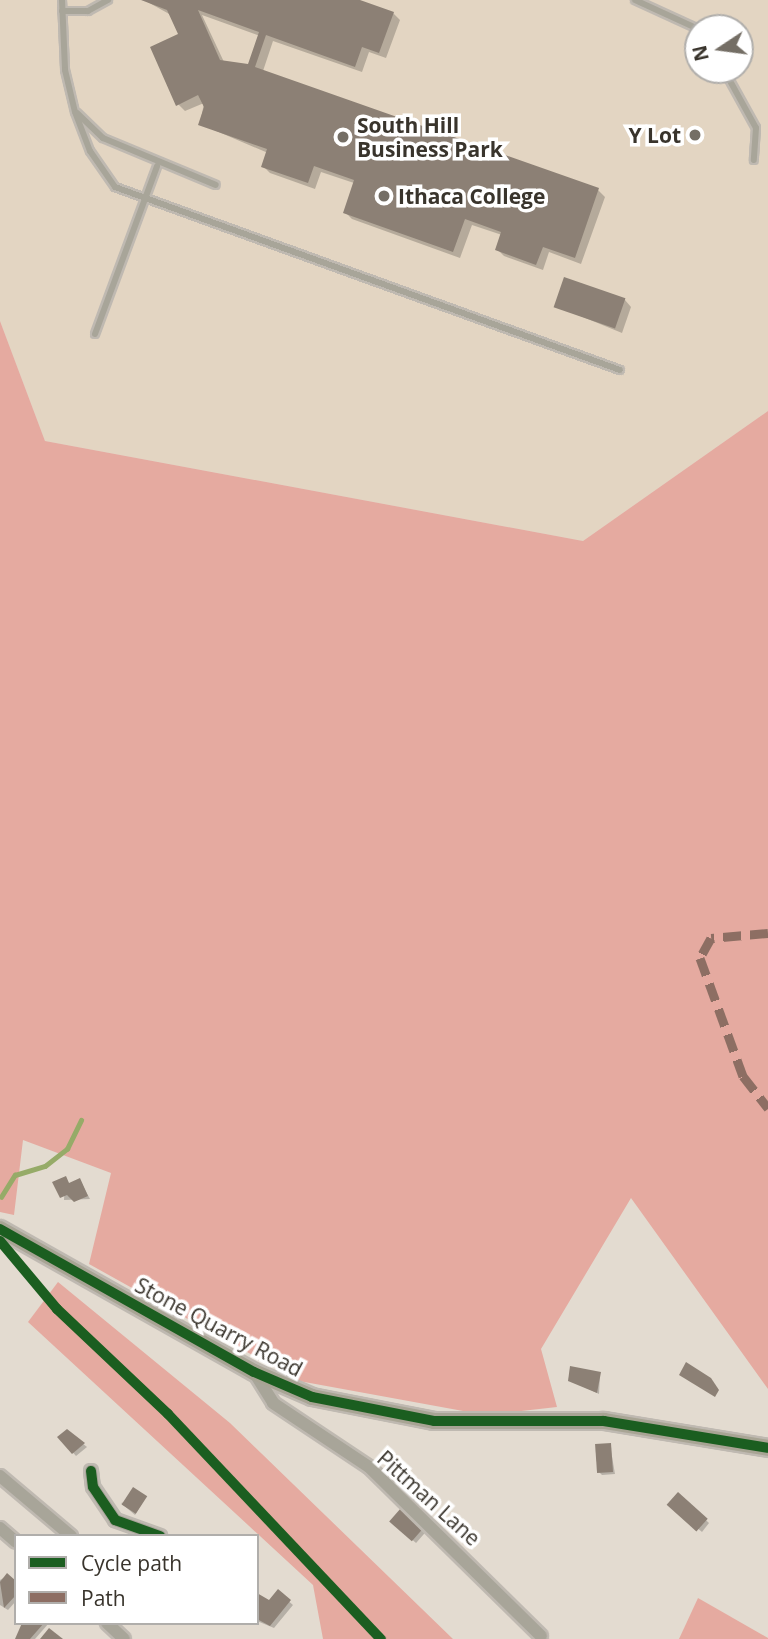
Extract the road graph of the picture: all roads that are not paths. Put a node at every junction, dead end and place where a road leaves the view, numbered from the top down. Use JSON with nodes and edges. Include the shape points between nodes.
{"nodes":[{"id":1,"x":62,"y":0,"type":"edge"},
{"id":2,"x":108,"y":0,"type":"edge"},
{"id":3,"x":635,"y":0,"type":"edge"},
{"id":4,"x":62,"y":11,"type":"junction"},
{"id":5,"x":684,"y":23,"type":"edge"},
{"id":6,"x":732,"y":84,"type":"edge"},
{"id":7,"x":75,"y":112,"type":"junction"},
{"id":8,"x":754,"y":160,"type":"dead end"},
{"id":9,"x":157,"y":166,"type":"junction"},
{"id":10,"x":216,"y":186,"type":"dead end"},
{"id":11,"x":144,"y":200,"type":"junction"},
{"id":12,"x":95,"y":334,"type":"dead end"},
{"id":13,"x":620,"y":370,"type":"dead end"},
{"id":14,"x":0,"y":1229,"type":"edge"},
{"id":15,"x":254,"y":1372,"type":"junction"},
{"id":16,"x":768,"y":1447,"type":"edge"},
{"id":17,"x":91,"y":1471,"type":"dead end"},
{"id":18,"x":0,"y":1476,"type":"edge"},
{"id":19,"x":0,"y":1528,"type":"edge"},
{"id":20,"x":69,"y":1534,"type":"edge"},
{"id":21,"x":154,"y":1534,"type":"edge"},
{"id":22,"x":14,"y":1540,"type":"edge"},
{"id":23,"x":109,"y":1625,"type":"edge"},
{"id":24,"x":541,"y":1636,"type":"dead end"},
{"id":25,"x":124,"y":1639,"type":"edge"}],
"edges":[{"from":1,"to":4,"type":"lane"},
{"from":2,"to":4,"type":"lane","via":[[88,11]]},
{"from":3,"to":5,"type":"lane"},
{"from":4,"to":7,"type":"lane","via":[[65,69]]},
{"from":6,"to":8,"type":"lane","via":[[756,128]]},
{"from":7,"to":9,"type":"lane","via":[[103,138]]},
{"from":7,"to":11,"type":"lane","via":[[103,172],[115,187]]},
{"from":9,"to":10,"type":"lane"},
{"from":9,"to":11,"type":"lane"},
{"from":11,"to":12,"type":"lane"},
{"from":11,"to":13,"type":"lane"},
{"from":14,"to":15,"type":"street","name":"Stone Quarry Road"},
{"from":15,"to":16,"type":"street","name":"Stone Quarry Road","via":[[312,1397],[434,1421],[604,1421]]},
{"from":15,"to":24,"type":"street","name":"Pittman Lane","via":[[273,1403],[369,1467]]},
{"from":17,"to":21,"type":"street","via":[[93,1487],[115,1520]]},
{"from":18,"to":20,"type":"street"},
{"from":19,"to":22,"type":"street"},
{"from":23,"to":25,"type":"street"}]}
